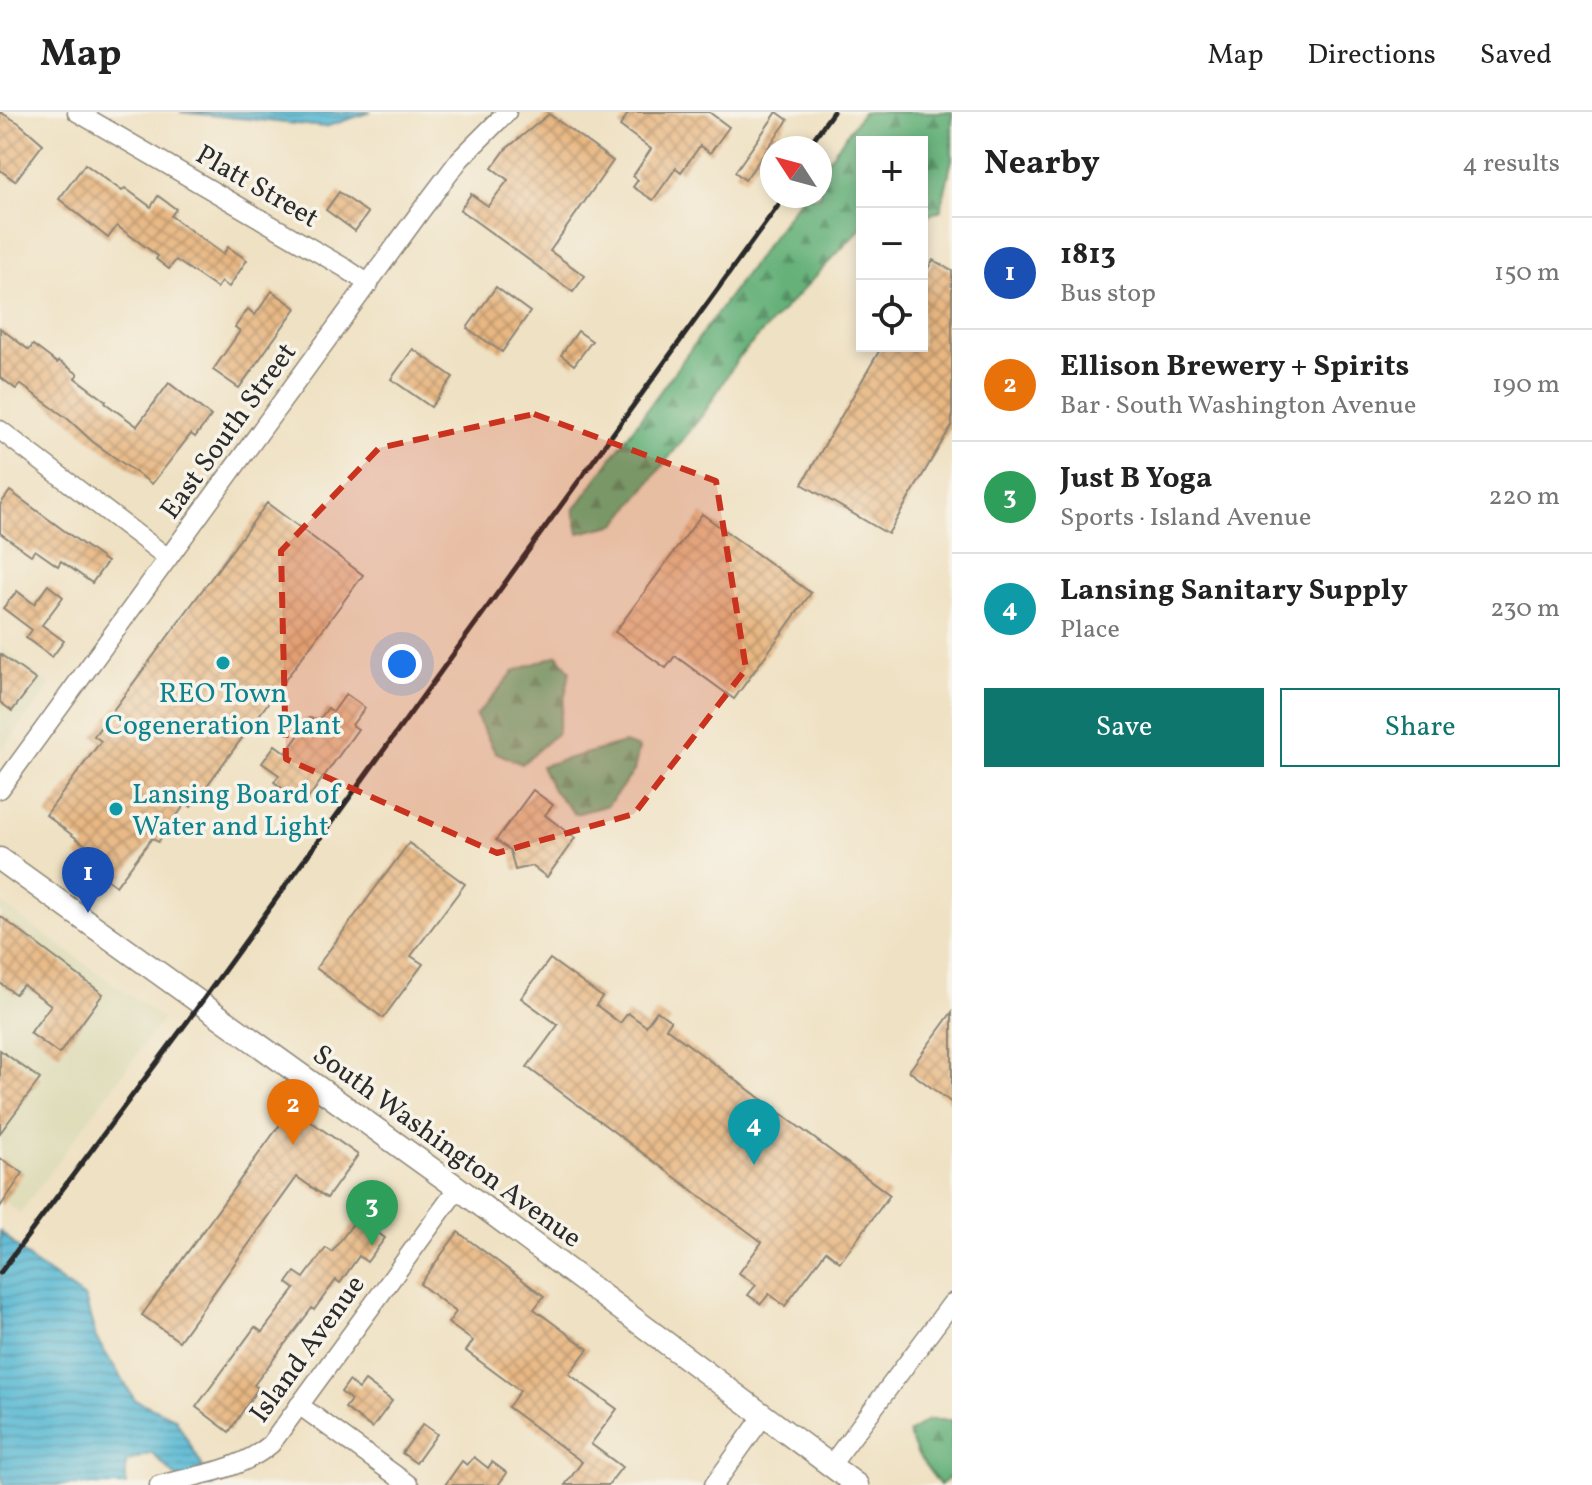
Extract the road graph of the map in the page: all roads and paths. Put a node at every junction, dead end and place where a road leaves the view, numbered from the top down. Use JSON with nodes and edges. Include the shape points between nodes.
{"nodes":[{"id":1,"x":77,"y":112,"type":"edge"},
{"id":2,"x":507,"y":112,"type":"edge"},
{"id":3,"x":369,"y":284,"type":"junction"},
{"id":4,"x":0,"y":430,"type":"edge"},
{"id":5,"x":168,"y":558,"type":"junction"},
{"id":6,"x":0,"y":789,"type":"edge"},
{"id":7,"x":0,"y":859,"type":"edge"},
{"id":8,"x":458,"y":1188,"type":"junction"},
{"id":9,"x":952,"y":1303,"type":"edge"},
{"id":10,"x":299,"y":1405,"type":"junction"},
{"id":11,"x":764,"y":1415,"type":"junction"},
{"id":12,"x":831,"y":1465,"type":"junction"},
{"id":13,"x":159,"y":1485,"type":"edge"},
{"id":14,"x":409,"y":1485,"type":"edge"},
{"id":15,"x":714,"y":1485,"type":"edge"},
{"id":16,"x":857,"y":1485,"type":"edge"}],
"edges":[{"from":1,"to":3,"type":"street","name":"Platt Street"},
{"from":2,"to":3,"type":"street","name":"East South Street","via":[[460,159]]},
{"from":3,"to":5,"type":"street","name":"East South Street"},
{"from":4,"to":5,"type":"street"},
{"from":5,"to":6,"type":"street","name":"East South Street"},
{"from":7,"to":8,"type":"street","name":"South Washington Avenue"},
{"from":8,"to":10,"type":"street","name":"Island Avenue"},
{"from":8,"to":11,"type":"street","name":"South Washington Avenue"},
{"from":9,"to":12,"type":"street"},
{"from":10,"to":13,"type":"street","name":"Island Avenue","via":[[256,1457]]},
{"from":10,"to":14,"type":"street"},
{"from":11,"to":12,"type":"street","name":"South Washington Avenue"},
{"from":11,"to":15,"type":"street"},
{"from":12,"to":16,"type":"street","name":"South Washington Avenue"}]}
